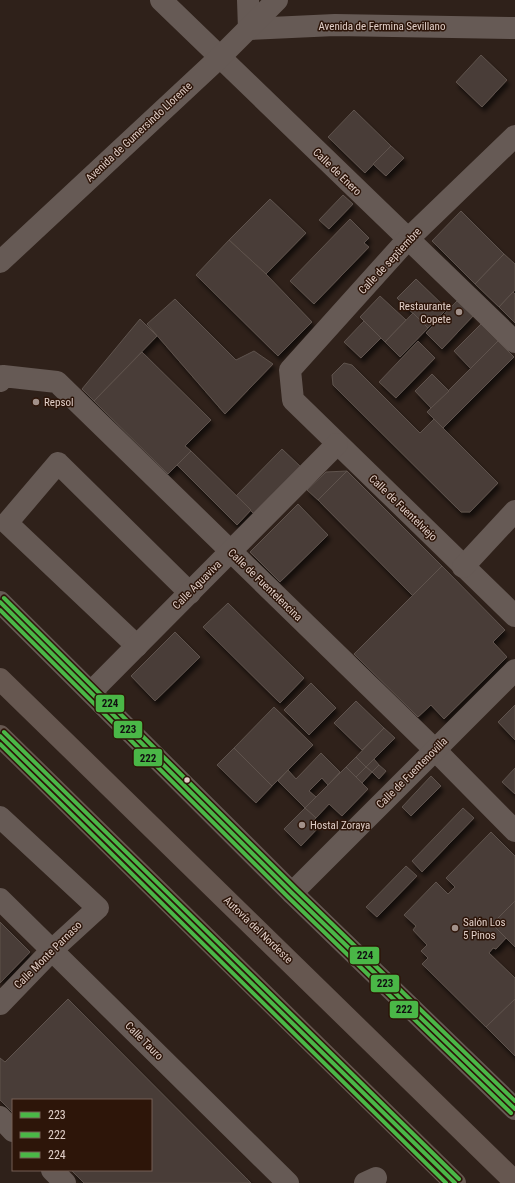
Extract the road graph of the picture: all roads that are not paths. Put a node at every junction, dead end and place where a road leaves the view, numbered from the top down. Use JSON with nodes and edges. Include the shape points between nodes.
{"nodes":[{"id":1,"x":161,"y":0,"type":"edge"},
{"id":2,"x":248,"y":0,"type":"edge"},
{"id":3,"x":277,"y":0,"type":"edge"},
{"id":4,"x":515,"y":28,"type":"edge"},
{"id":5,"x":248,"y":29,"type":"junction"},
{"id":6,"x":219,"y":58,"type":"junction"},
{"id":7,"x":515,"y":136,"type":"edge"},
{"id":8,"x":408,"y":240,"type":"junction"},
{"id":9,"x":0,"y":262,"type":"edge"},
{"id":10,"x":515,"y":342,"type":"edge"},
{"id":11,"x":0,"y":381,"type":"edge"},
{"id":12,"x":292,"y":400,"type":"joint"},
{"id":13,"x":337,"y":444,"type":"junction"},
{"id":14,"x":515,"y":511,"type":"edge"},
{"id":15,"x":230,"y":552,"type":"junction"},
{"id":16,"x":463,"y":567,"type":"junction"},
{"id":17,"x":190,"y":593,"type":"junction"},
{"id":18,"x":0,"y":602,"type":"edge"},
{"id":19,"x":515,"y":616,"type":"edge"},
{"id":20,"x":137,"y":646,"type":"junction"},
{"id":21,"x":515,"y":670,"type":"edge"},
{"id":22,"x":0,"y":679,"type":"edge"},
{"id":23,"x":91,"y":692,"type":"junction"},
{"id":24,"x":0,"y":736,"type":"edge"},
{"id":25,"x":435,"y":750,"type":"junction"},
{"id":26,"x":0,"y":816,"type":"edge"},
{"id":27,"x":515,"y":831,"type":"edge"},
{"id":28,"x":292,"y":893,"type":"junction"},
{"id":29,"x":0,"y":899,"type":"edge"},
{"id":30,"x":52,"y":950,"type":"junction"},
{"id":31,"x":0,"y":1004,"type":"edge"},
{"id":32,"x":515,"y":1109,"type":"edge"},
{"id":33,"x":0,"y":1118,"type":"edge"},
{"id":34,"x":12,"y":1130,"type":"edge"},
{"id":35,"x":53,"y":1171,"type":"edge"},
{"id":36,"x":515,"y":1182,"type":"edge"},
{"id":37,"x":66,"y":1183,"type":"edge"},
{"id":38,"x":288,"y":1183,"type":"edge"},
{"id":39,"x":455,"y":1183,"type":"edge"}],
"edges":[{"from":1,"to":6,"type":"street","name":"Calle de Enero"},
{"from":2,"to":5,"type":"street"},
{"from":3,"to":5,"type":"street","name":"Avenida de Gumersindo Llorente"},
{"from":4,"to":5,"type":"street","name":"Avenida de Fermina Sevillano","via":[[335,25]]},
{"from":5,"to":6,"type":"street","name":"Avenida de Gumersindo Llorente"},
{"from":6,"to":8,"type":"street","name":"Calle de Enero"},
{"from":6,"to":9,"type":"street","name":"Avenida de Gumersindo Llorente"},
{"from":7,"to":8,"type":"street","name":"Calle de septiembre"},
{"from":8,"to":10,"type":"street","name":"Calle de Enero"},
{"from":8,"to":12,"type":"street","name":"Calle de septiembre","via":[[290,370]]},
{"from":11,"to":15,"type":"street","name":"Calle de Fuentelencina","via":[[3,376],[57,382]]},
{"from":12,"to":13,"type":"street","name":"Calle de Fuentelviejo"},
{"from":13,"to":15,"type":"street","name":"Calle Aguaviva"},
{"from":13,"to":16,"type":"street","name":"Calle de Fuentelviejo"},
{"from":14,"to":16,"type":"street"},
{"from":15,"to":17,"type":"street","name":"Calle Aguaviva"},
{"from":15,"to":25,"type":"street","name":"Calle de Fuentelencina"},
{"from":16,"to":19,"type":"street","name":"Calle de Fuentelviejo"},
{"from":17,"to":20,"type":"street","name":"Calle Aguaviva"},
{"from":17,"to":20,"type":"street","via":[[58,463],[7,523]]},
{"from":18,"to":23,"type":"street"},
{"from":20,"to":23,"type":"street","name":"Calle Aguaviva"},
{"from":21,"to":25,"type":"street","name":"Calle de Fuentenovilla"},
{"from":22,"to":36,"type":"highway","name":"Autovía del Nordeste"},
{"from":23,"to":28,"type":"street"},
{"from":24,"to":39,"type":"highway"},
{"from":25,"to":27,"type":"street","name":"Calle de Fuentelencina"},
{"from":25,"to":28,"type":"street","name":"Calle de Fuentenovilla"},
{"from":26,"to":30,"type":"street","name":"Calle Monte Parnaso","via":[[98,908]]},
{"from":28,"to":32,"type":"street"},
{"from":29,"to":30,"type":"street","name":"Calle Tauro"},
{"from":30,"to":31,"type":"street","name":"Calle Monte Parnaso"},
{"from":30,"to":38,"type":"street","name":"Calle Tauro"},
{"from":33,"to":34,"type":"street"},
{"from":35,"to":37,"type":"street"}]}
